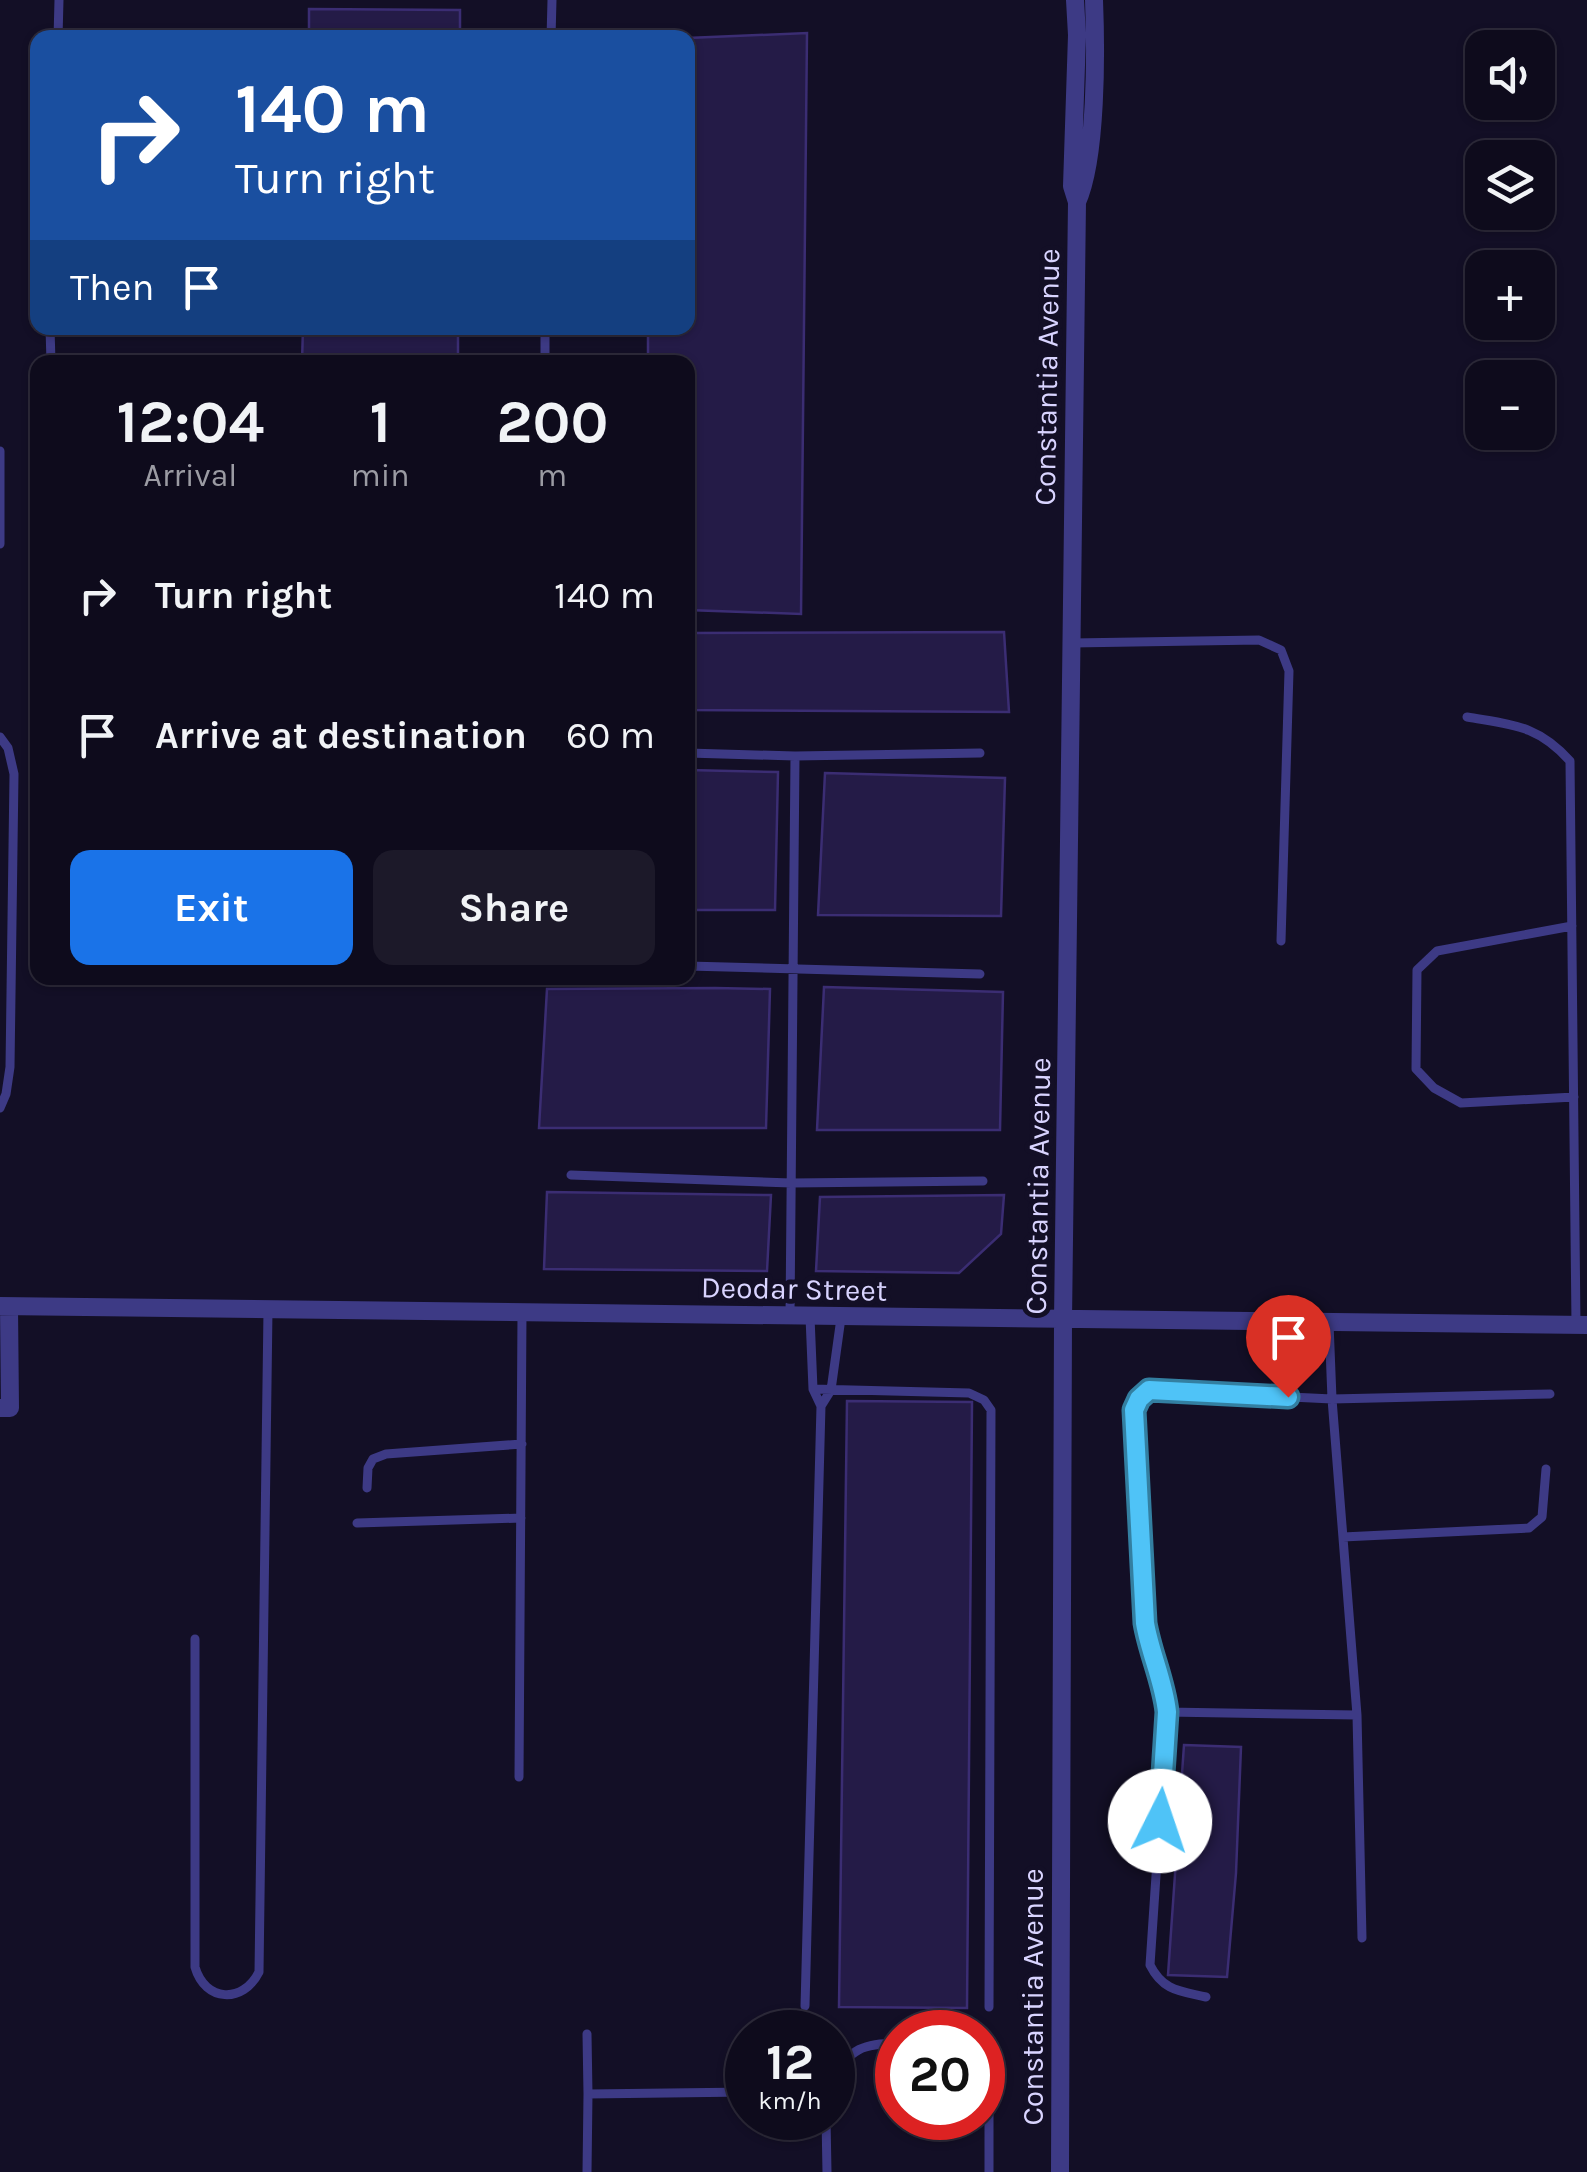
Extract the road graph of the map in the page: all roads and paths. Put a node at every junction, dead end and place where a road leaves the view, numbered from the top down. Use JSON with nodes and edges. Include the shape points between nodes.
{"nodes":[{"id":1,"x":59,"y":0,"type":"edge"},
{"id":2,"x":552,"y":0,"type":"edge"},
{"id":3,"x":1075,"y":0,"type":"edge"},
{"id":4,"x":1094,"y":0,"type":"edge"},
{"id":5,"x":58,"y":30,"type":"edge"},
{"id":6,"x":551,"y":30,"type":"edge"},
{"id":7,"x":1077,"y":202,"type":"junction"},
{"id":8,"x":0,"y":451,"type":"edge"},
{"id":9,"x":0,"y":544,"type":"edge"},
{"id":10,"x":1072,"y":643,"type":"junction"},
{"id":11,"x":1467,"y":717,"type":"dead end"},
{"id":12,"x":0,"y":738,"type":"edge"},
{"id":13,"x":695,"y":753,"type":"edge"},
{"id":14,"x":980,"y":754,"type":"dead end"},
{"id":15,"x":795,"y":756,"type":"junction"},
{"id":16,"x":1572,"y":926,"type":"junction"},
{"id":17,"x":1281,"y":941,"type":"dead end"},
{"id":18,"x":695,"y":966,"type":"edge"},
{"id":19,"x":793,"y":970,"type":"junction"},
{"id":20,"x":980,"y":974,"type":"dead end"},
{"id":21,"x":1574,"y":1097,"type":"junction"},
{"id":22,"x":0,"y":1108,"type":"edge"},
{"id":23,"x":571,"y":1175,"type":"dead end"},
{"id":24,"x":984,"y":1181,"type":"dead end"},
{"id":25,"x":791,"y":1183,"type":"junction"},
{"id":26,"x":4,"y":1306,"type":"edge"},
{"id":27,"x":268,"y":1310,"type":"junction"},
{"id":28,"x":522,"y":1313,"type":"junction"},
{"id":29,"x":790,"y":1316,"type":"junction"},
{"id":30,"x":810,"y":1317,"type":"junction"},
{"id":31,"x":841,"y":1317,"type":"junction"},
{"id":32,"x":1064,"y":1320,"type":"junction"},
{"id":33,"x":1328,"y":1322,"type":"junction"},
{"id":34,"x":1582,"y":1325,"type":"edge"},
{"id":35,"x":813,"y":1388,"type":"junction"},
{"id":36,"x":831,"y":1390,"type":"junction"},
{"id":37,"x":1550,"y":1394,"type":"dead end"},
{"id":38,"x":1332,"y":1399,"type":"junction"},
{"id":39,"x":821,"y":1406,"type":"junction"},
{"id":40,"x":0,"y":1408,"type":"edge"},
{"id":41,"x":522,"y":1444,"type":"junction"},
{"id":42,"x":1546,"y":1469,"type":"dead end"},
{"id":43,"x":367,"y":1488,"type":"dead end"},
{"id":44,"x":521,"y":1518,"type":"junction"},
{"id":45,"x":357,"y":1522,"type":"dead end"},
{"id":46,"x":1343,"y":1537,"type":"junction"},
{"id":47,"x":194,"y":1638,"type":"dead end"},
{"id":48,"x":1167,"y":1712,"type":"junction"},
{"id":49,"x":1357,"y":1716,"type":"junction"},
{"id":50,"x":519,"y":1777,"type":"dead end"},
{"id":51,"x":1362,"y":1938,"type":"dead end"},
{"id":52,"x":1206,"y":1997,"type":"dead end"},
{"id":53,"x":805,"y":2006,"type":"dead end"},
{"id":54,"x":989,"y":2007,"type":"dead end"},
{"id":55,"x":587,"y":2034,"type":"dead end"},
{"id":56,"x":725,"y":2092,"type":"edge"},
{"id":57,"x":588,"y":2094,"type":"junction"},
{"id":58,"x":826,"y":2140,"type":"edge"},
{"id":59,"x":989,"y":2140,"type":"edge"},
{"id":60,"x":588,"y":2172,"type":"edge"},
{"id":61,"x":827,"y":2172,"type":"edge"},
{"id":62,"x":989,"y":2172,"type":"edge"},
{"id":63,"x":1060,"y":2172,"type":"edge"}],
"edges":[{"from":1,"to":5,"type":"lane"},
{"from":2,"to":6,"type":"lane"},
{"from":3,"to":7,"type":"street","name":"Constantia Avenue"},
{"from":4,"to":7,"type":"street","name":"Constantia Avenue","via":[[1095,68],[1086,174]]},
{"from":7,"to":10,"type":"street","name":"Constantia Avenue"},
{"from":8,"to":9,"type":"lane"},
{"from":10,"to":17,"type":"lane","via":[[1258,640],[1281,650],[1289,671]]},
{"from":10,"to":32,"type":"street","name":"Constantia Avenue"},
{"from":11,"to":16,"type":"lane","via":[[1525,727],[1551,740],[1570,762]]},
{"from":12,"to":22,"type":"lane","via":[[14,774],[10,1067]]},
{"from":13,"to":15,"type":"lane"},
{"from":14,"to":15,"type":"lane"},
{"from":15,"to":19,"type":"lane"},
{"from":16,"to":21,"type":"lane"},
{"from":16,"to":21,"type":"lane","via":[[1437,951],[1425,959],[1417,970],[1416,1069],[1461,1103]]},
{"from":18,"to":19,"type":"lane"},
{"from":19,"to":20,"type":"lane"},
{"from":19,"to":25,"type":"lane"},
{"from":21,"to":34,"type":"lane"},
{"from":23,"to":25,"type":"lane"},
{"from":24,"to":25,"type":"lane"},
{"from":25,"to":29,"type":"lane"},
{"from":26,"to":27,"type":"street","name":"Deodar Street"},
{"from":26,"to":40,"type":"street","via":[[10,1408]]},
{"from":27,"to":28,"type":"street","name":"Deodar Street"},
{"from":27,"to":47,"type":"lane","via":[[260,1972],[242,1994],[211,1990],[195,1966]]},
{"from":28,"to":29,"type":"street","name":"Deodar Street"},
{"from":28,"to":41,"type":"lane"},
{"from":29,"to":30,"type":"street","name":"Deodar Street"},
{"from":30,"to":31,"type":"street","name":"Deodar Street"},
{"from":30,"to":35,"type":"lane"},
{"from":31,"to":32,"type":"street","name":"Deodar Street"},
{"from":31,"to":36,"type":"lane"},
{"from":32,"to":33,"type":"street","name":"Deodar Street"},
{"from":32,"to":63,"type":"street","name":"Constantia Avenue"},
{"from":33,"to":34,"type":"street","name":"Deodar Street"},
{"from":33,"to":38,"type":"lane"},
{"from":35,"to":36,"type":"lane"},
{"from":35,"to":39,"type":"lane"},
{"from":36,"to":39,"type":"lane"},
{"from":36,"to":54,"type":"lane","via":[[970,1393],[991,1410]]},
{"from":37,"to":38,"type":"lane"},
{"from":38,"to":46,"type":"lane"},
{"from":38,"to":48,"type":"lane","via":[[1149,1390],[1139,1399],[1134,1410],[1145,1623]]},
{"from":39,"to":53,"type":"lane"},
{"from":41,"to":43,"type":"lane","via":[[386,1454],[373,1458]]},
{"from":41,"to":44,"type":"lane"},
{"from":42,"to":46,"type":"lane","via":[[1542,1518],[1528,1528]]},
{"from":44,"to":45,"type":"lane"},
{"from":44,"to":50,"type":"lane"},
{"from":46,"to":49,"type":"lane"},
{"from":48,"to":49,"type":"lane"},
{"from":48,"to":52,"type":"lane","via":[[1150,1965],[1158,1980]]},
{"from":49,"to":51,"type":"lane"},
{"from":55,"to":57,"type":"lane"},
{"from":56,"to":57,"type":"lane"},
{"from":57,"to":60,"type":"lane"},
{"from":58,"to":61,"type":"lane"},
{"from":59,"to":62,"type":"lane"}]}
